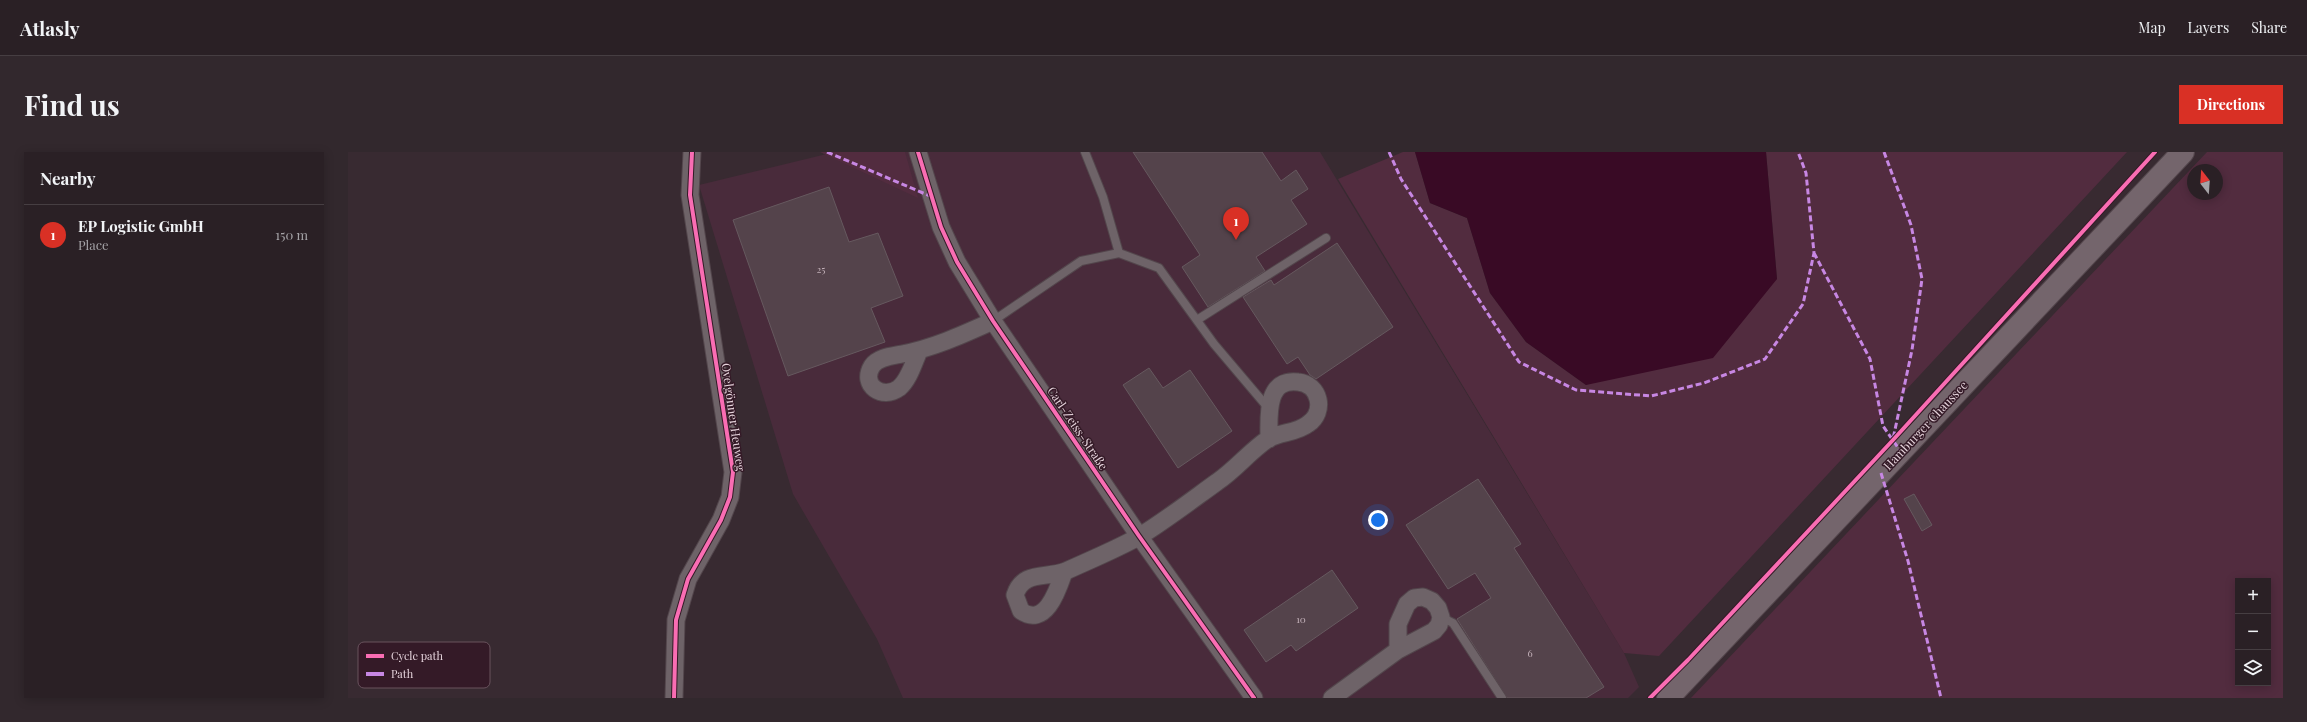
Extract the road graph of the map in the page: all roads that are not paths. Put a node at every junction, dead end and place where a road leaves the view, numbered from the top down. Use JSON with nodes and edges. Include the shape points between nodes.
{"nodes":[{"id":1,"x":692,"y":152,"type":"edge"},
{"id":2,"x":918,"y":152,"type":"edge"},
{"id":3,"x":1085,"y":152,"type":"edge"},
{"id":4,"x":2183,"y":152,"type":"edge"},
{"id":5,"x":1326,"y":238,"type":"dead end"},
{"id":6,"x":1119,"y":253,"type":"junction"},
{"id":7,"x":1197,"y":320,"type":"junction"},
{"id":8,"x":993,"y":321,"type":"junction"},
{"id":9,"x":919,"y":351,"type":"dead end"},
{"id":10,"x":1269,"y":410,"type":"junction"},
{"id":11,"x":1269,"y":439,"type":"junction"},
{"id":12,"x":1139,"y":536,"type":"junction"},
{"id":13,"x":1064,"y":572,"type":"dead end"},
{"id":14,"x":1441,"y":617,"type":"junction"},
{"id":15,"x":1398,"y":650,"type":"junction"},
{"id":16,"x":674,"y":698,"type":"edge"},
{"id":17,"x":1254,"y":698,"type":"edge"},
{"id":18,"x":1332,"y":698,"type":"edge"},
{"id":19,"x":1502,"y":698,"type":"edge"},
{"id":20,"x":1668,"y":698,"type":"edge"}],
"edges":[{"from":1,"to":16,"type":"street","name":"Ovelgönner Heuweg","via":[[690,195],[733,472],[730,497],[721,520],[688,579],[676,620]]},
{"from":2,"to":8,"type":"street","name":"Carl-Zeiss-Straße","via":[[948,245]]},
{"from":3,"to":6,"type":"lane","via":[[1103,196]]},
{"from":4,"to":20,"type":"main road","name":"Hamburger Chaussee"},
{"from":5,"to":7,"type":"lane"},
{"from":6,"to":7,"type":"lane","via":[[1159,268]]},
{"from":6,"to":8,"type":"lane","via":[[1081,261]]},
{"from":7,"to":10,"type":"lane"},
{"from":8,"to":9,"type":"street"},
{"from":8,"to":12,"type":"street","name":"Carl-Zeiss-Straße"},
{"from":10,"to":11,"type":"street"},
{"from":10,"to":11,"type":"street","via":[[1275,389],[1284,383],[1303,382],[1315,392],[1320,408],[1316,417],[1307,425]]},
{"from":11,"to":12,"type":"street","via":[[1219,481]]},
{"from":12,"to":13,"type":"street"},
{"from":12,"to":17,"type":"street","name":"Carl-Zeiss-Straße"},
{"from":14,"to":15,"type":"street","via":[[1434,631]]},
{"from":14,"to":15,"type":"street","via":[[1432,601],[1414,598],[1407,604],[1398,624]]},
{"from":14,"to":19,"type":"lane","via":[[1453,623]]},
{"from":15,"to":18,"type":"street"}]}
